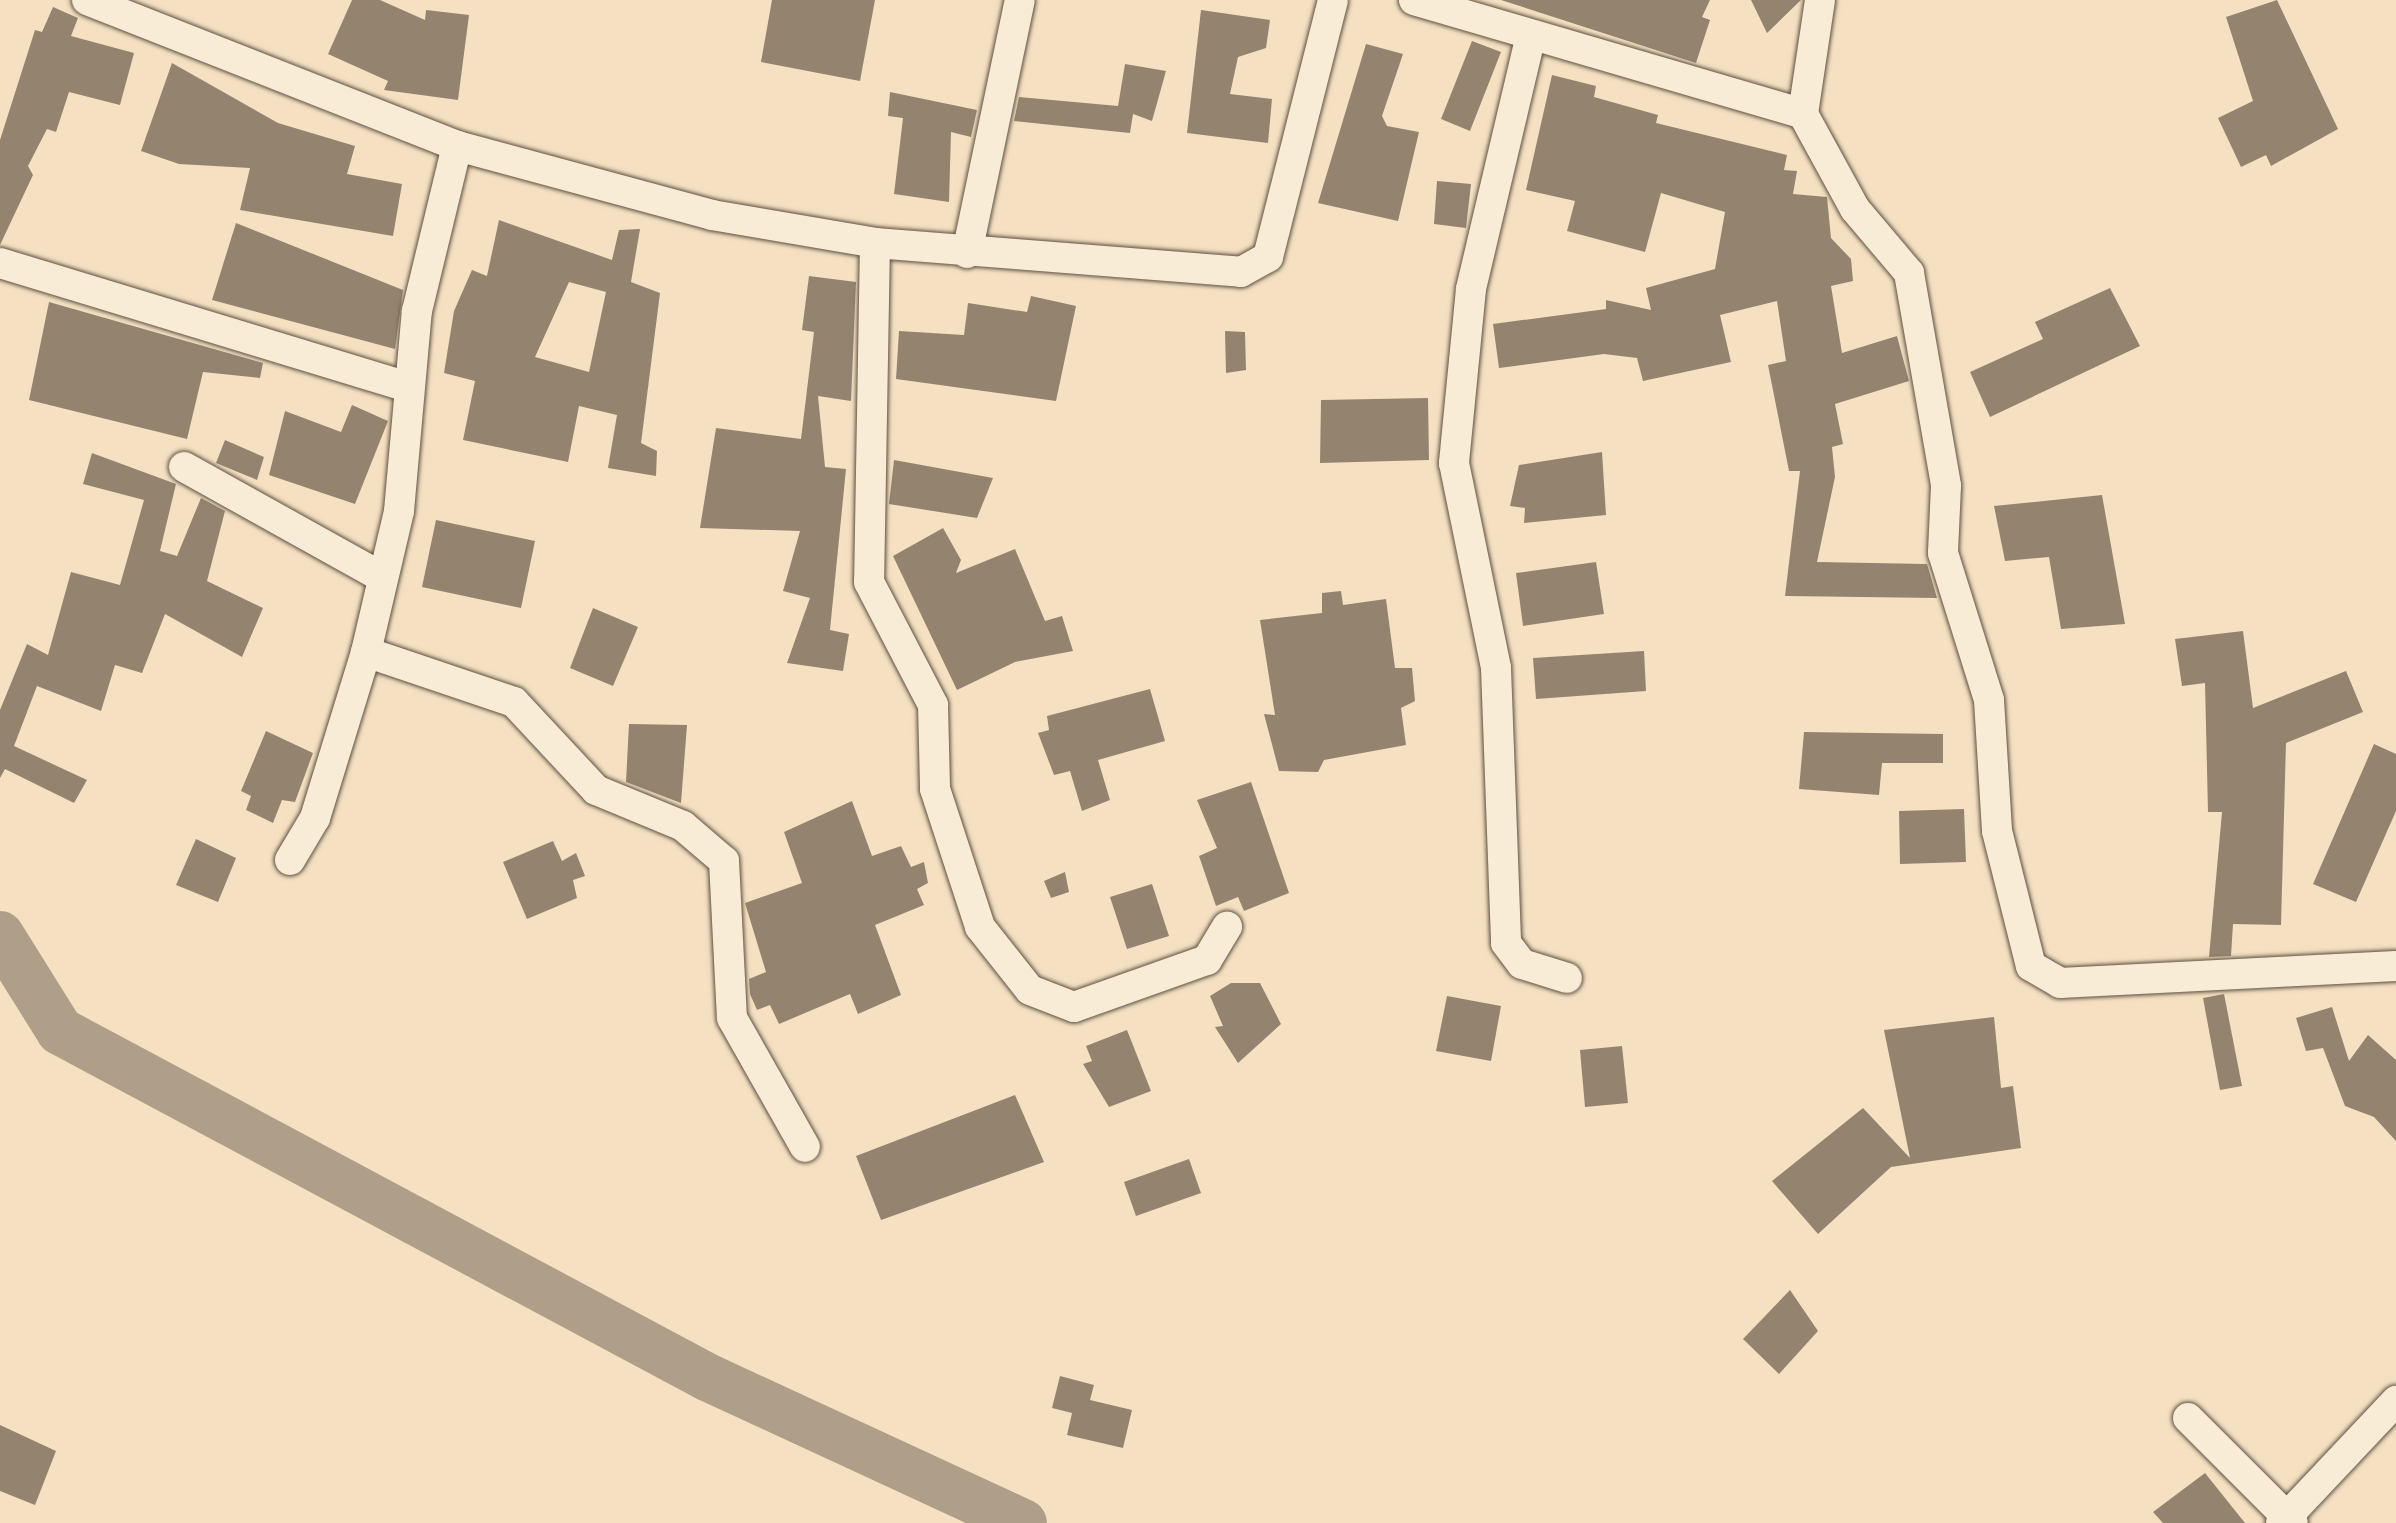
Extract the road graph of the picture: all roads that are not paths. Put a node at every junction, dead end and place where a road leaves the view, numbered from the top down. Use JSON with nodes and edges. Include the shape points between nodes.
{"nodes":[{"id":1,"x":87,"y":0,"type":"edge"},
{"id":2,"x":1020,"y":0,"type":"edge"},
{"id":3,"x":1333,"y":0,"type":"edge"},
{"id":4,"x":1414,"y":0,"type":"edge"},
{"id":5,"x":1820,"y":0,"type":"edge"},
{"id":6,"x":1531,"y":35,"type":"junction"},
{"id":7,"x":1803,"y":114,"type":"junction"},
{"id":8,"x":456,"y":146,"type":"junction"},
{"id":9,"x":876,"y":243,"type":"junction"},
{"id":10,"x":966,"y":253,"type":"junction"},
{"id":11,"x":0,"y":263,"type":"edge"},
{"id":12,"x":405,"y":386,"type":"junction"},
{"id":13,"x":184,"y":467,"type":"dead end"},
{"id":14,"x":382,"y":577,"type":"junction"},
{"id":15,"x":366,"y":652,"type":"junction"},
{"id":16,"x":290,"y":860,"type":"dead end"},
{"id":17,"x":1227,"y":927,"type":"dead end"},
{"id":18,"x":2396,"y":966,"type":"edge"},
{"id":19,"x":1568,"y":978,"type":"dead end"},
{"id":20,"x":805,"y":1147,"type":"dead end"},
{"id":21,"x":2396,"y":1400,"type":"edge"},
{"id":22,"x":2188,"y":1418,"type":"dead end"},
{"id":23,"x":2396,"y":1429,"type":"edge"},
{"id":24,"x":2292,"y":1522,"type":"edge"}],
"edges":[{"from":1,"to":8,"type":"street"},
{"from":2,"to":10,"type":"street"},
{"from":3,"to":10,"type":"street","via":[[1258,267],[1140,268]]},
{"from":4,"to":6,"type":"street"},
{"from":5,"to":7,"type":"street"},
{"from":6,"to":7,"type":"street"},
{"from":6,"to":19,"type":"street","via":[[1471,289],[1454,463],[1496,668],[1506,942],[1522,964]]},
{"from":7,"to":18,"type":"street","via":[[1855,210],[1909,273],[1946,486],[1942,553],[1989,700],[1997,831],[2036,973],[2060,983]]},
{"from":8,"to":9,"type":"street","via":[[712,215]]},
{"from":8,"to":12,"type":"street"},
{"from":9,"to":10,"type":"street"},
{"from":9,"to":17,"type":"street","via":[[869,582],[933,705],[935,788],[980,927],[1030,990],[1074,1007],[1207,960]]},
{"from":11,"to":12,"type":"street"},
{"from":12,"to":14,"type":"street","via":[[399,511]]},
{"from":13,"to":14,"type":"street"},
{"from":14,"to":15,"type":"street"},
{"from":15,"to":16,"type":"street","via":[[316,818]]},
{"from":15,"to":20,"type":"street","via":[[514,702],[596,790],[683,826],[724,860],[732,1018]]},
{"from":21,"to":24,"type":"street"},
{"from":22,"to":24,"type":"street"},
{"from":23,"to":24,"type":"street"}]}
